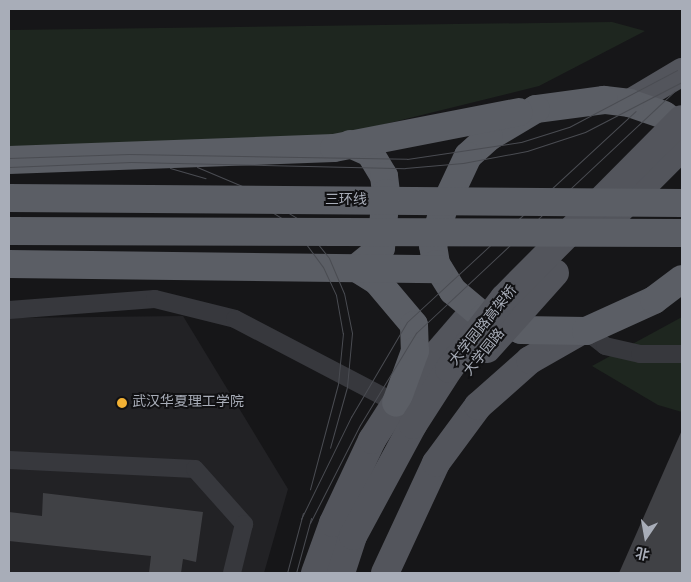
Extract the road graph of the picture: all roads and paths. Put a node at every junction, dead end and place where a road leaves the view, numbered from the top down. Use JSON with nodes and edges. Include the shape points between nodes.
{"nodes":[{"id":1,"x":682,"y":72,"type":"edge"},
{"id":2,"x":630,"y":103,"type":"junction"},
{"id":3,"x":536,"y":109,"type":"junction"},
{"id":4,"x":682,"y":119,"type":"edge"},
{"id":5,"x":682,"y":128,"type":"edge"},
{"id":6,"x":350,"y":144,"type":"junction"},
{"id":7,"x":682,"y":147,"type":"edge"},
{"id":8,"x":9,"y":160,"type":"edge"},
{"id":9,"x":9,"y":198,"type":"edge"},
{"id":10,"x":682,"y":203,"type":"edge"},
{"id":11,"x":9,"y":231,"type":"edge"},
{"id":12,"x":682,"y":234,"type":"edge"},
{"id":13,"x":9,"y":264,"type":"edge"},
{"id":14,"x":356,"y":268,"type":"junction"},
{"id":15,"x":439,"y":269,"type":"junction"},
{"id":16,"x":680,"y":282,"type":"edge"},
{"id":17,"x":9,"y":310,"type":"edge"},
{"id":18,"x":474,"y":311,"type":"junction"},
{"id":19,"x":582,"y":332,"type":"junction"},
{"id":20,"x":682,"y":354,"type":"edge"},
{"id":21,"x":396,"y":403,"type":"junction"},
{"id":22,"x":9,"y":460,"type":"edge"},
{"id":23,"x":232,"y":573,"type":"edge"},
{"id":24,"x":315,"y":573,"type":"edge"},
{"id":25,"x":341,"y":573,"type":"edge"},
{"id":26,"x":359,"y":573,"type":"edge"},
{"id":27,"x":385,"y":573,"type":"edge"}],
"edges":[{"from":1,"to":2,"type":"main road"},
{"from":2,"to":3,"type":"highway","via":[[604,100]]},
{"from":2,"to":5,"type":"highway","via":[[664,115]]},
{"from":3,"to":6,"type":"highway"},
{"from":3,"to":15,"type":"highway","via":[[489,137],[458,172],[434,245]]},
{"from":4,"to":25,"type":"main road","name":"大学园路高架桥","bridge":true,"via":[[504,298],[449,369],[413,425],[353,536]]},
{"from":6,"to":8,"type":"highway"},
{"from":6,"to":14,"type":"highway","via":[[370,153],[384,176],[386,193],[381,248]]},
{"from":7,"to":26,"type":"main road","name":"大学园路","bridge":true,"via":[[569,259],[480,356],[401,482]]},
{"from":9,"to":10,"type":"highway","name":"三环线","bridge":true},
{"from":11,"to":12,"type":"highway","bridge":true},
{"from":13,"to":14,"type":"highway"},
{"from":14,"to":15,"type":"highway"},
{"from":14,"to":21,"type":"highway","via":[[377,281],[414,325],[415,351]]},
{"from":15,"to":18,"type":"highway","via":[[453,291]]},
{"from":16,"to":19,"type":"highway","via":[[654,300]]},
{"from":17,"to":21,"type":"street","via":[[155,299],[235,319]]},
{"from":18,"to":19,"type":"highway","via":[[521,330]]},
{"from":18,"to":21,"type":"main road"},
{"from":19,"to":20,"type":"street","via":[[605,346],[640,354]]},
{"from":19,"to":27,"type":"main road","via":[[530,360],[478,406],[436,463]]},
{"from":21,"to":24,"type":"main road","via":[[372,440],[337,514]]},
{"from":22,"to":23,"type":"street","via":[[195,469],[244,524]]}]}
